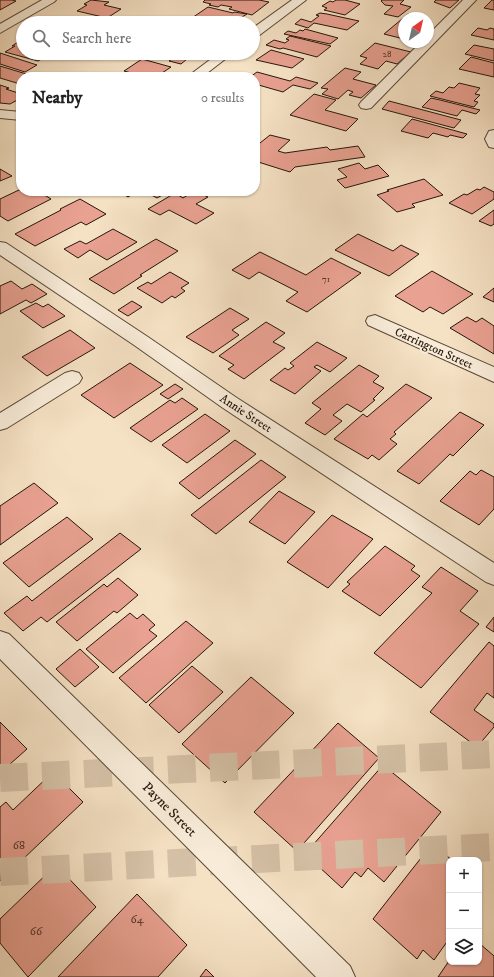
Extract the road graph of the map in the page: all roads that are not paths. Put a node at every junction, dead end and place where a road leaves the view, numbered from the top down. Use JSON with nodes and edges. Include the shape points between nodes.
{"nodes":[{"id":1,"x":50,"y":0,"type":"edge"},
{"id":2,"x":300,"y":0,"type":"edge"},
{"id":3,"x":470,"y":0,"type":"edge"},
{"id":4,"x":22,"y":16,"type":"edge"},
{"id":5,"x":16,"y":20,"type":"edge"},
{"id":6,"x":0,"y":29,"type":"edge"},
{"id":7,"x":260,"y":29,"type":"edge"},
{"id":8,"x":217,"y":60,"type":"edge"},
{"id":9,"x":201,"y":72,"type":"edge"},
{"id":10,"x":366,"y":105,"type":"dead end"},
{"id":11,"x":0,"y":114,"type":"edge"},
{"id":12,"x":16,"y":116,"type":"edge"},
{"id":13,"x":494,"y":134,"type":"edge"},
{"id":14,"x":494,"y":144,"type":"edge"},
{"id":15,"x":0,"y":248,"type":"edge"},
{"id":16,"x":375,"y":321,"type":"dead end"},
{"id":17,"x":494,"y":374,"type":"edge"},
{"id":18,"x":72,"y":378,"type":"dead end"},
{"id":19,"x":0,"y":423,"type":"edge"},
{"id":20,"x":494,"y":575,"type":"edge"},
{"id":21,"x":0,"y":642,"type":"edge"},
{"id":22,"x":339,"y":977,"type":"edge"}],
"edges":[{"from":1,"to":4,"type":"street"},
{"from":2,"to":7,"type":"street"},
{"from":3,"to":10,"type":"street"},
{"from":5,"to":6,"type":"street"},
{"from":8,"to":9,"type":"street"},
{"from":11,"to":12,"type":"street"},
{"from":13,"to":14,"type":"street"},
{"from":15,"to":20,"type":"street","name":"Annie Street","via":[[230,403]]},
{"from":16,"to":17,"type":"street","name":"Carrington Street"},
{"from":18,"to":19,"type":"street"},
{"from":21,"to":22,"type":"street","name":"Payne Street"}]}
